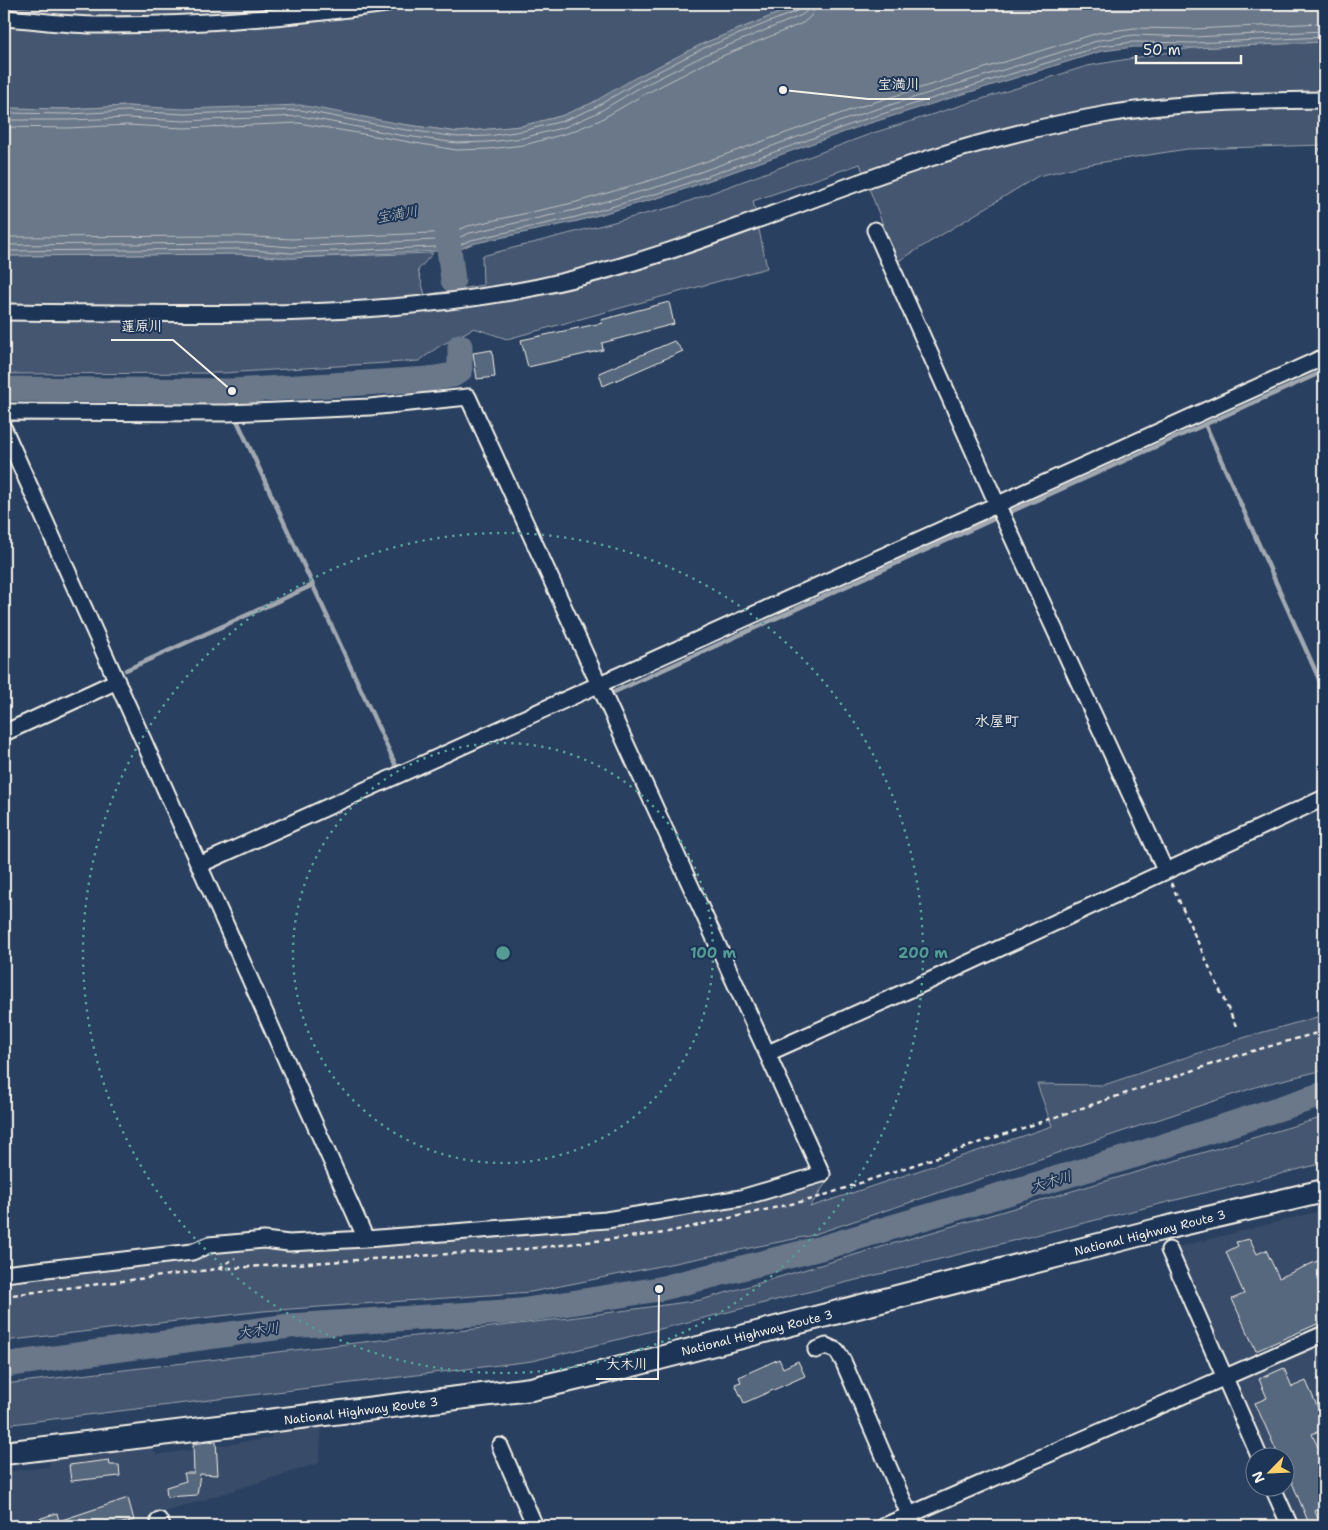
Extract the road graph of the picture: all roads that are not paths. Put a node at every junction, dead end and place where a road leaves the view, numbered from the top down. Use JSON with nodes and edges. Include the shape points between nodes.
{"nodes":[{"id":1,"x":386,"y":4,"type":"edge"},
{"id":2,"x":4,"y":18,"type":"edge"},
{"id":3,"x":1324,"y":100,"type":"edge"},
{"id":4,"x":875,"y":230,"type":"dead end"},
{"id":5,"x":4,"y":312,"type":"edge"},
{"id":6,"x":1324,"y":357,"type":"edge"},
{"id":7,"x":4,"y":412,"type":"edge"},
{"id":8,"x":4,"y":429,"type":"edge"},
{"id":9,"x":997,"y":504,"type":"junction"},
{"id":10,"x":117,"y":682,"type":"junction"},
{"id":11,"x":599,"y":685,"type":"junction"},
{"id":12,"x":4,"y":733,"type":"edge"},
{"id":13,"x":1324,"y":798,"type":"edge"},
{"id":14,"x":199,"y":865,"type":"junction"},
{"id":15,"x":1165,"y":870,"type":"junction"},
{"id":16,"x":768,"y":1053,"type":"junction"},
{"id":17,"x":1324,"y":1191,"type":"edge"},
{"id":18,"x":366,"y":1240,"type":"junction"},
{"id":19,"x":1170,"y":1250,"type":"dead end"},
{"id":20,"x":4,"y":1274,"type":"edge"},
{"id":21,"x":1324,"y":1334,"type":"edge"},
{"id":22,"x":816,"y":1350,"type":"dead end"},
{"id":23,"x":1225,"y":1377,"type":"junction"},
{"id":24,"x":500,"y":1446,"type":"dead end"},
{"id":25,"x":1256,"y":1448,"type":"edge"},
{"id":26,"x":4,"y":1453,"type":"edge"},
{"id":27,"x":1277,"y":1498,"type":"edge"},
{"id":28,"x":912,"y":1521,"type":"edge"},
{"id":29,"x":535,"y":1526,"type":"edge"},
{"id":30,"x":884,"y":1526,"type":"edge"},
{"id":31,"x":1290,"y":1526,"type":"edge"}],
"edges":[{"from":1,"to":2,"type":"street","via":[[222,22],[104,26]]},
{"from":3,"to":5,"type":"street","via":[[1232,102],[1109,114],[1016,135],[924,160],[669,253],[538,287],[471,298],[317,312]]},
{"from":4,"to":9,"type":"street"},
{"from":6,"to":9,"type":"street"},
{"from":7,"to":11,"type":"street","via":[[228,413],[370,407],[468,397]]},
{"from":8,"to":10,"type":"street"},
{"from":9,"to":11,"type":"street"},
{"from":9,"to":15,"type":"street"},
{"from":10,"to":12,"type":"street"},
{"from":10,"to":14,"type":"street"},
{"from":11,"to":14,"type":"street"},
{"from":11,"to":16,"type":"street"},
{"from":13,"to":15,"type":"street"},
{"from":14,"to":18,"type":"street"},
{"from":15,"to":16,"type":"street"},
{"from":16,"to":18,"type":"street","via":[[822,1174],[741,1198],[606,1220]]},
{"from":17,"to":26,"type":"highway","name":"National Highway Route 3","via":[[1165,1228],[531,1389]]},
{"from":18,"to":20,"type":"street","via":[[289,1243],[264,1240],[209,1245],[192,1252]]},
{"from":19,"to":23,"type":"street"},
{"from":21,"to":23,"type":"street"},
{"from":22,"to":28,"type":"street","via":[[826,1346],[837,1351],[843,1361]]},
{"from":23,"to":25,"type":"street"},
{"from":23,"to":28,"type":"street"},
{"from":24,"to":29,"type":"street"},
{"from":27,"to":31,"type":"street"},
{"from":28,"to":30,"type":"street"}]}
